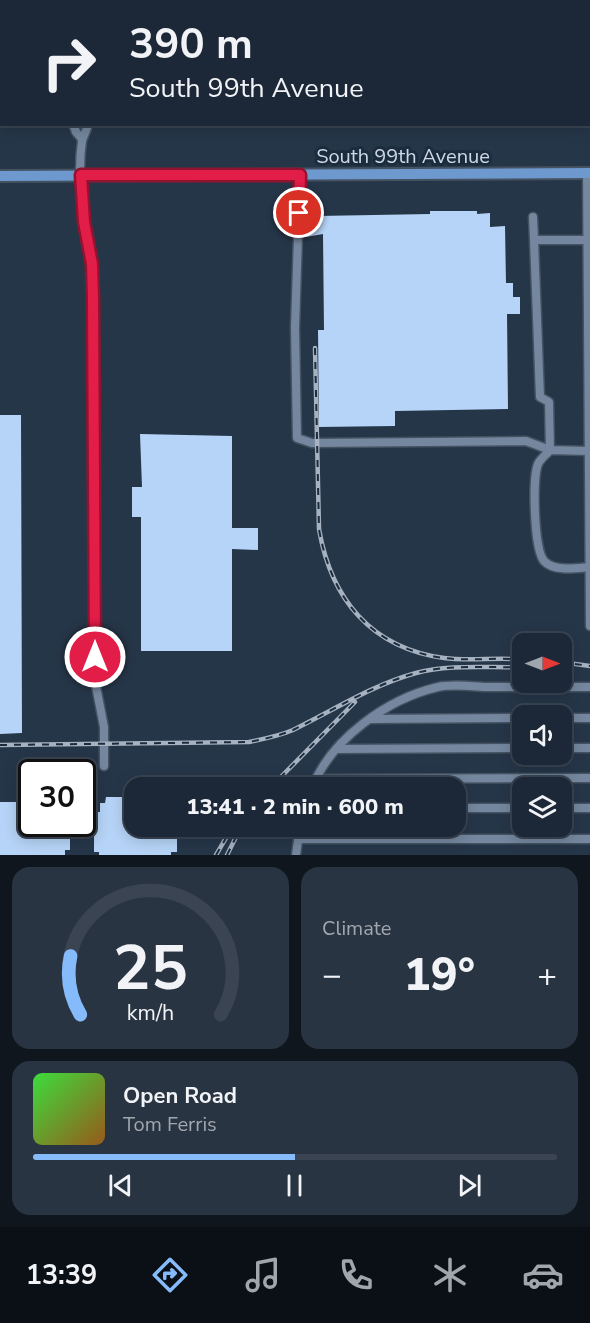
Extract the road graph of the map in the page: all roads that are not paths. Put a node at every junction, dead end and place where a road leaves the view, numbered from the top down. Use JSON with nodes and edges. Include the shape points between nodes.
{"nodes":[{"id":1,"x":74,"y":126,"type":"edge"},
{"id":2,"x":88,"y":126,"type":"edge"},
{"id":3,"x":82,"y":139,"type":"junction"},
{"id":4,"x":588,"y":173,"type":"edge"},
{"id":5,"x":81,"y":175,"type":"junction"},
{"id":6,"x":300,"y":175,"type":"junction"},
{"id":7,"x":0,"y":176,"type":"edge"},
{"id":8,"x":533,"y":217,"type":"dead end"},
{"id":9,"x":534,"y":240,"type":"junction"},
{"id":10,"x":589,"y":240,"type":"edge"},
{"id":11,"x":589,"y":312,"type":"edge"},
{"id":12,"x":589,"y":341,"type":"edge"},
{"id":13,"x":589,"y":423,"type":"edge"},
{"id":14,"x":550,"y":450,"type":"junction"},
{"id":15,"x":589,"y":451,"type":"edge"},
{"id":16,"x":589,"y":567,"type":"edge"},
{"id":17,"x":590,"y":626,"type":"edge"},
{"id":18,"x":590,"y":687,"type":"edge"},
{"id":19,"x":512,"y":718,"type":"edge"},
{"id":20,"x":572,"y":718,"type":"edge"},
{"id":21,"x":590,"y":718,"type":"edge"},
{"id":22,"x":370,"y":719,"type":"junction"},
{"id":23,"x":512,"y":748,"type":"edge"},
{"id":24,"x":572,"y":748,"type":"edge"},
{"id":25,"x":590,"y":748,"type":"edge"},
{"id":26,"x":336,"y":749,"type":"junction"},
{"id":27,"x":104,"y":766,"type":"dead end"},
{"id":28,"x":318,"y":777,"type":"edge"},
{"id":29,"x":590,"y":778,"type":"edge"},
{"id":30,"x":466,"y":780,"type":"edge"},
{"id":31,"x":466,"y":808,"type":"edge"},
{"id":32,"x":512,"y":808,"type":"edge"},
{"id":33,"x":572,"y":808,"type":"edge"},
{"id":34,"x":590,"y":808,"type":"edge"},
{"id":35,"x":298,"y":839,"type":"joint"},
{"id":36,"x":590,"y":839,"type":"edge"},
{"id":37,"x":296,"y":855,"type":"edge"}],
"edges":[{"from":1,"to":3,"type":"street"},
{"from":2,"to":3,"type":"street"},
{"from":3,"to":5,"type":"street"},
{"from":4,"to":6,"type":"main road","name":"South 99th Avenue"},
{"from":4,"to":10,"type":"street"},
{"from":5,"to":6,"type":"main road","name":"South 99th Avenue"},
{"from":5,"to":7,"type":"main road","name":"South 99th Avenue"},
{"from":5,"to":27,"type":"street","via":[[92,264],[95,681],[104,727]]},
{"from":6,"to":14,"type":"street","via":[[295,328],[297,438],[312,442],[526,441]]},
{"from":8,"to":9,"type":"street"},
{"from":9,"to":10,"type":"street"},
{"from":9,"to":14,"type":"street","via":[[540,397],[549,402]]},
{"from":10,"to":11,"type":"street"},
{"from":11,"to":12,"type":"street"},
{"from":12,"to":13,"type":"street"},
{"from":13,"to":15,"type":"street"},
{"from":14,"to":15,"type":"street"},
{"from":14,"to":16,"type":"street","via":[[538,464],[535,495],[536,532],[543,559],[559,568]]},
{"from":15,"to":16,"type":"street"},
{"from":16,"to":17,"type":"street"},
{"from":18,"to":22,"type":"street","via":[[439,686]]},
{"from":19,"to":22,"type":"street"},
{"from":20,"to":21,"type":"street"},
{"from":22,"to":26,"type":"street"},
{"from":23,"to":26,"type":"street"},
{"from":24,"to":25,"type":"street"},
{"from":26,"to":28,"type":"street"},
{"from":29,"to":30,"type":"street"},
{"from":31,"to":32,"type":"street"},
{"from":33,"to":34,"type":"street"},
{"from":35,"to":36,"type":"street"},
{"from":35,"to":37,"type":"street"}]}
